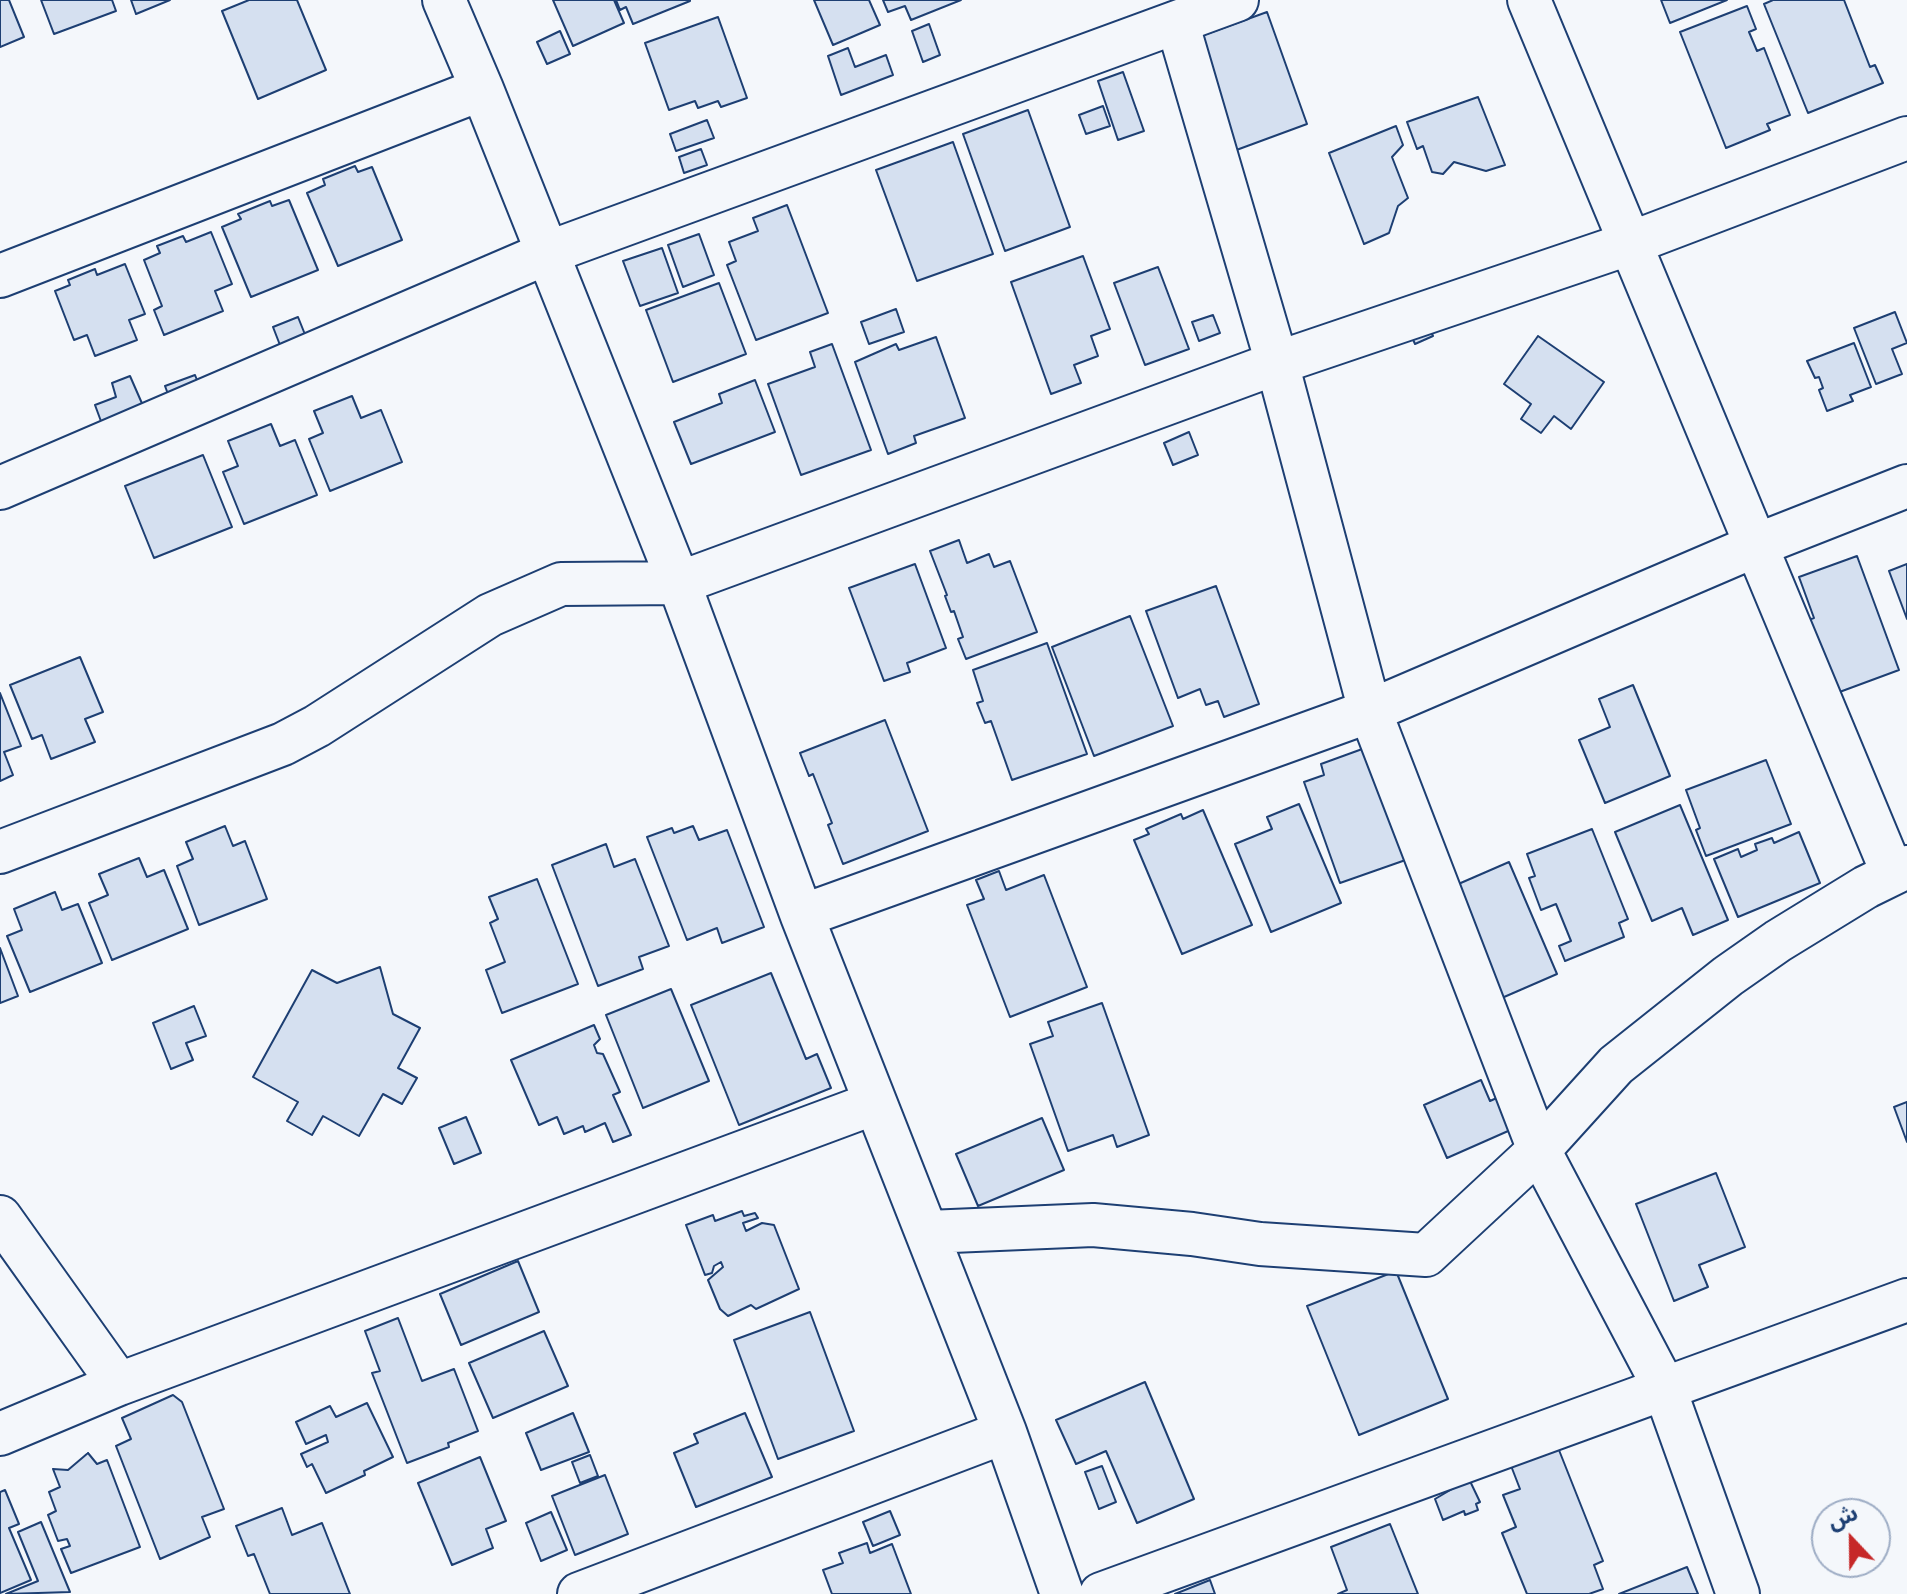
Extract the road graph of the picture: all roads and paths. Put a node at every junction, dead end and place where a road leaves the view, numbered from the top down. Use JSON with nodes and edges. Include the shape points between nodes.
{"nodes":[{"id":1,"x":444,"y":0,"type":"edge"},
{"id":2,"x":1237,"y":0,"type":"edge"},
{"id":3,"x":1529,"y":0,"type":"edge"},
{"id":4,"x":1177,"y":22,"type":"junction"},
{"id":5,"x":482,"y":89,"type":"junction"},
{"id":6,"x":1907,"y":138,"type":"edge"},
{"id":7,"x":1631,"y":243,"type":"junction"},
{"id":8,"x":547,"y":253,"type":"junction"},
{"id":9,"x":0,"y":276,"type":"edge"},
{"id":10,"x":1277,"y":363,"type":"junction"},
{"id":11,"x":1907,"y":486,"type":"edge"},
{"id":12,"x":0,"y":488,"type":"edge"},
{"id":13,"x":1757,"y":545,"type":"junction"},
{"id":14,"x":679,"y":583,"type":"junction"},
{"id":15,"x":1370,"y":711,"type":"junction"},
{"id":16,"x":0,"y":852,"type":"edge"},
{"id":17,"x":1900,"y":869,"type":"edge"},
{"id":18,"x":802,"y":916,"type":"junction"},
{"id":19,"x":875,"y":1103,"type":"junction"},
{"id":20,"x":1539,"y":1150,"type":"junction"},
{"id":21,"x":0,"y":1217,"type":"edge"},
{"id":22,"x":928,"y":1232,"type":"junction"},
{"id":23,"x":1907,"y":1300,"type":"edge"},
{"id":24,"x":119,"y":1384,"type":"junction"},
{"id":25,"x":1664,"y":1387,"type":"junction"},
{"id":26,"x":1005,"y":1432,"type":"junction"},
{"id":27,"x":0,"y":1434,"type":"edge"},
{"id":28,"x":579,"y":1594,"type":"edge"},
{"id":29,"x":1062,"y":1594,"type":"edge"},
{"id":30,"x":1101,"y":1594,"type":"edge"},
{"id":31,"x":1738,"y":1594,"type":"edge"}],
"edges":[{"from":1,"to":5,"type":"street"},
{"from":2,"to":4,"type":"street"},
{"from":3,"to":7,"type":"street"},
{"from":4,"to":8,"type":"street"},
{"from":4,"to":10,"type":"street"},
{"from":5,"to":8,"type":"street"},
{"from":5,"to":9,"type":"street"},
{"from":6,"to":7,"type":"street"},
{"from":7,"to":10,"type":"street"},
{"from":7,"to":13,"type":"street"},
{"from":8,"to":12,"type":"street"},
{"from":8,"to":14,"type":"street"},
{"from":10,"to":14,"type":"street"},
{"from":10,"to":15,"type":"street"},
{"from":11,"to":13,"type":"street"},
{"from":13,"to":15,"type":"street"},
{"from":13,"to":17,"type":"street"},
{"from":14,"to":16,"type":"street","via":[[561,584],[490,615],[283,744]]},
{"from":14,"to":18,"type":"street"},
{"from":15,"to":18,"type":"street"},
{"from":15,"to":20,"type":"street"},
{"from":17,"to":20,"type":"street","via":[[1728,976],[1616,1065]]},
{"from":18,"to":19,"type":"street"},
{"from":19,"to":22,"type":"street"},
{"from":19,"to":24,"type":"street"},
{"from":20,"to":22,"type":"street","via":[[1426,1255],[1093,1225]]},
{"from":20,"to":25,"type":"street"},
{"from":21,"to":24,"type":"street"},
{"from":22,"to":26,"type":"street"},
{"from":23,"to":25,"type":"street"},
{"from":24,"to":27,"type":"street"},
{"from":25,"to":30,"type":"street"},
{"from":25,"to":31,"type":"street"},
{"from":26,"to":28,"type":"street"},
{"from":26,"to":29,"type":"street"}]}
